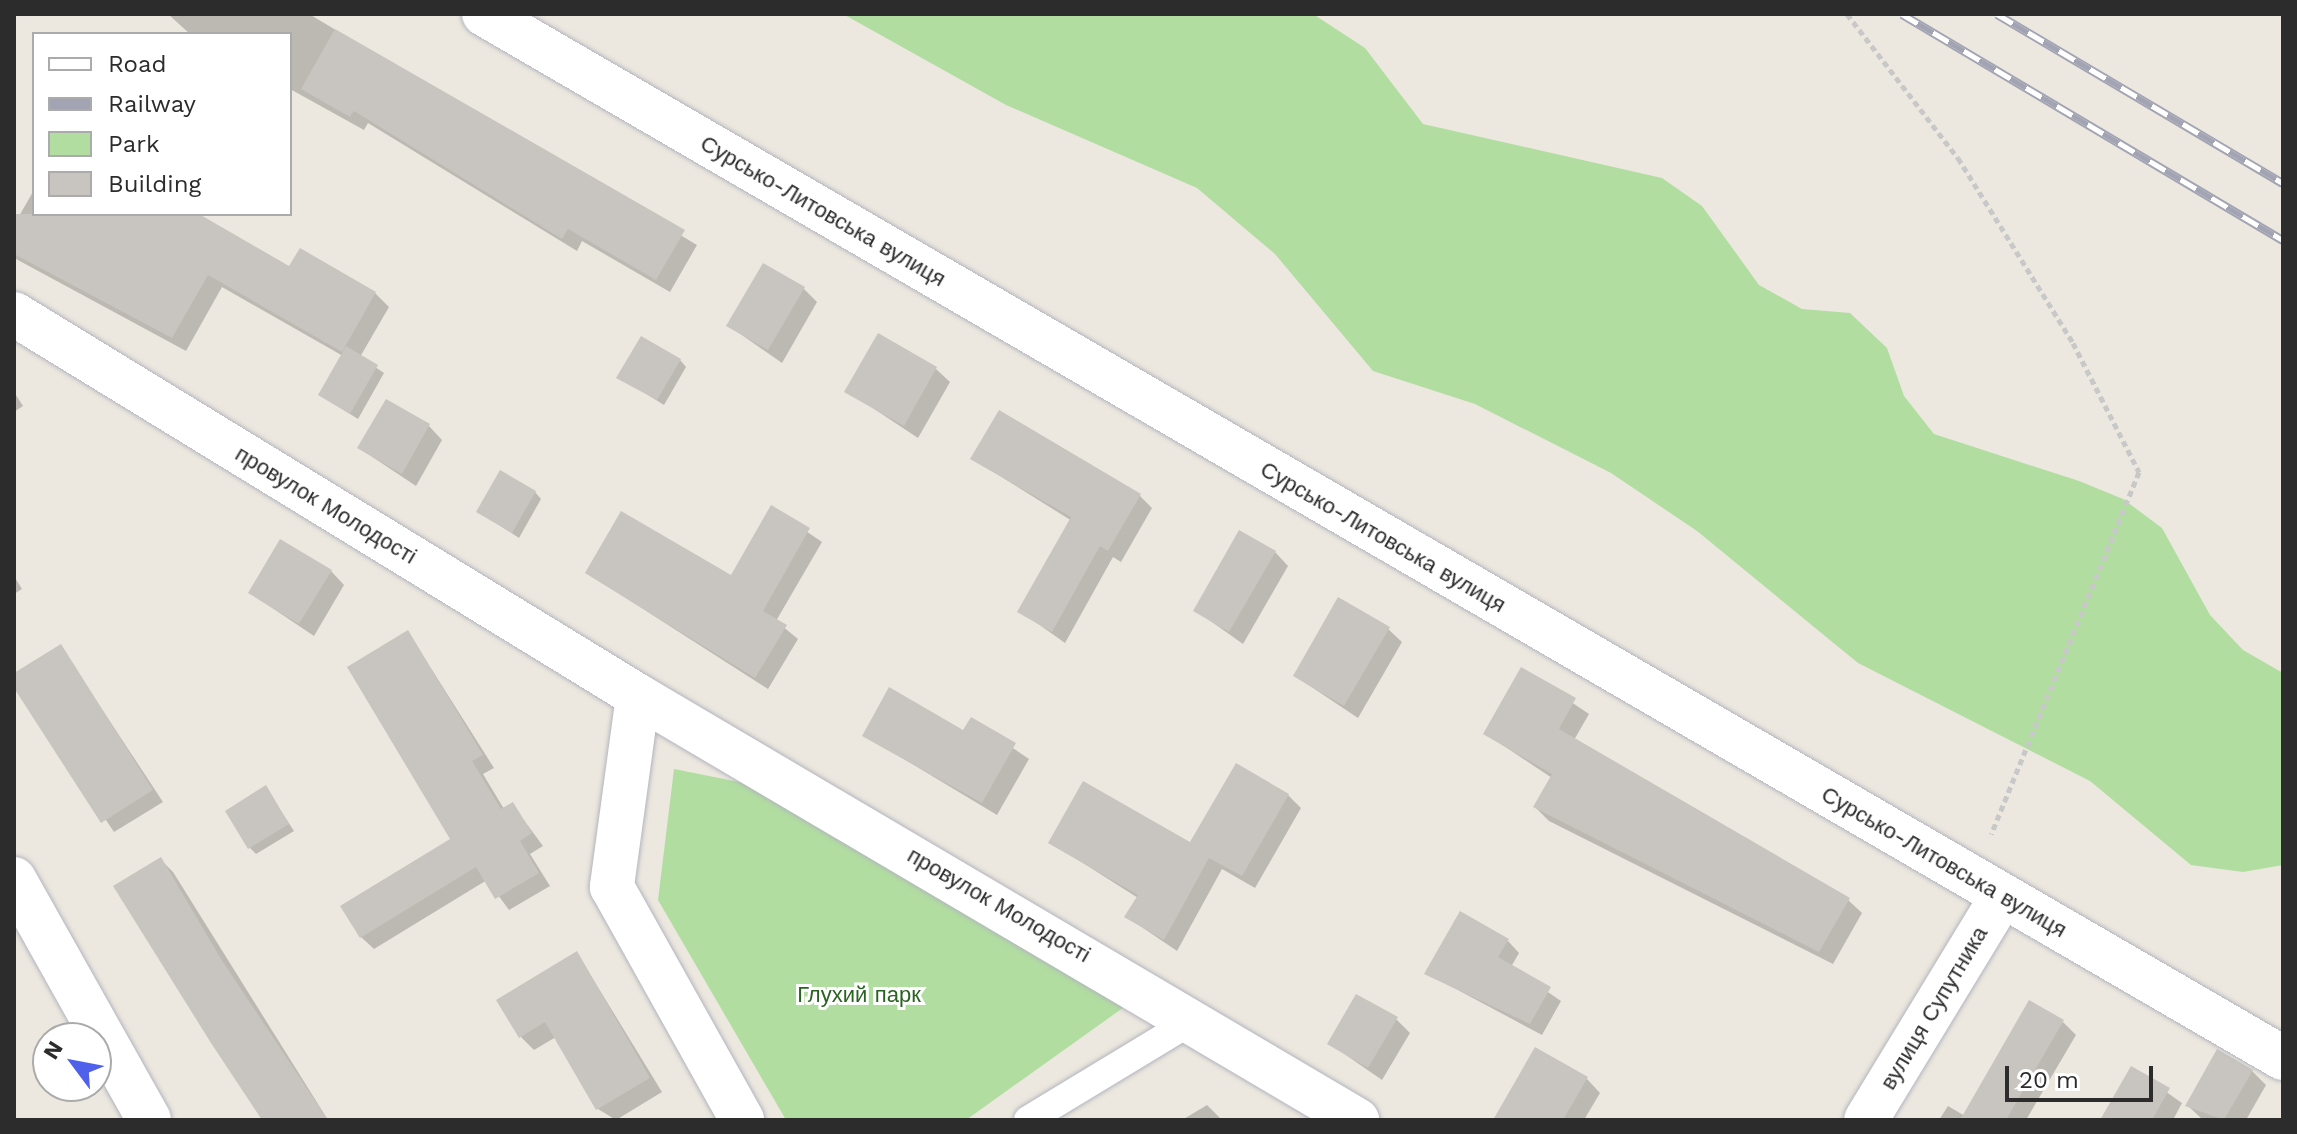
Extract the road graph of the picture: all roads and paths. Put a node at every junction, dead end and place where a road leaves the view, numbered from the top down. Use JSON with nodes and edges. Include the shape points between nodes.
{"nodes":[{"id":1,"x":484,"y":14,"type":"edge"},
{"id":2,"x":1847,"y":14,"type":"edge"},
{"id":3,"x":14,"y":314,"type":"edge"},
{"id":4,"x":638,"y":696,"type":"junction"},
{"id":5,"x":14,"y":879,"type":"edge"},
{"id":6,"x":1988,"y":888,"type":"junction"},
{"id":7,"x":1195,"y":1019,"type":"junction"},
{"id":8,"x":2283,"y":1058,"type":"edge"},
{"id":9,"x":149,"y":1120,"type":"edge"},
{"id":10,"x":742,"y":1120,"type":"edge"},
{"id":11,"x":1028,"y":1120,"type":"edge"},
{"id":12,"x":1357,"y":1120,"type":"edge"},
{"id":13,"x":1866,"y":1120,"type":"edge"}],
"edges":[{"from":1,"to":6,"type":"street","name":"Сурсько-Литовська вулиця"},
{"from":2,"to":6,"type":"path","via":[[1958,158],[2073,343],[2139,472]]},
{"from":3,"to":4,"type":"street","name":"провулок Молодості"},
{"from":4,"to":7,"type":"street","name":"провулок Молодості"},
{"from":4,"to":10,"type":"street","via":[[612,887]]},
{"from":5,"to":9,"type":"street"},
{"from":6,"to":8,"type":"street","name":"Сурсько-Литовська вулиця"},
{"from":6,"to":13,"type":"street","name":"вулиця Супутника"},
{"from":7,"to":11,"type":"lane"},
{"from":7,"to":12,"type":"street","name":"провулок Молодості"}]}
